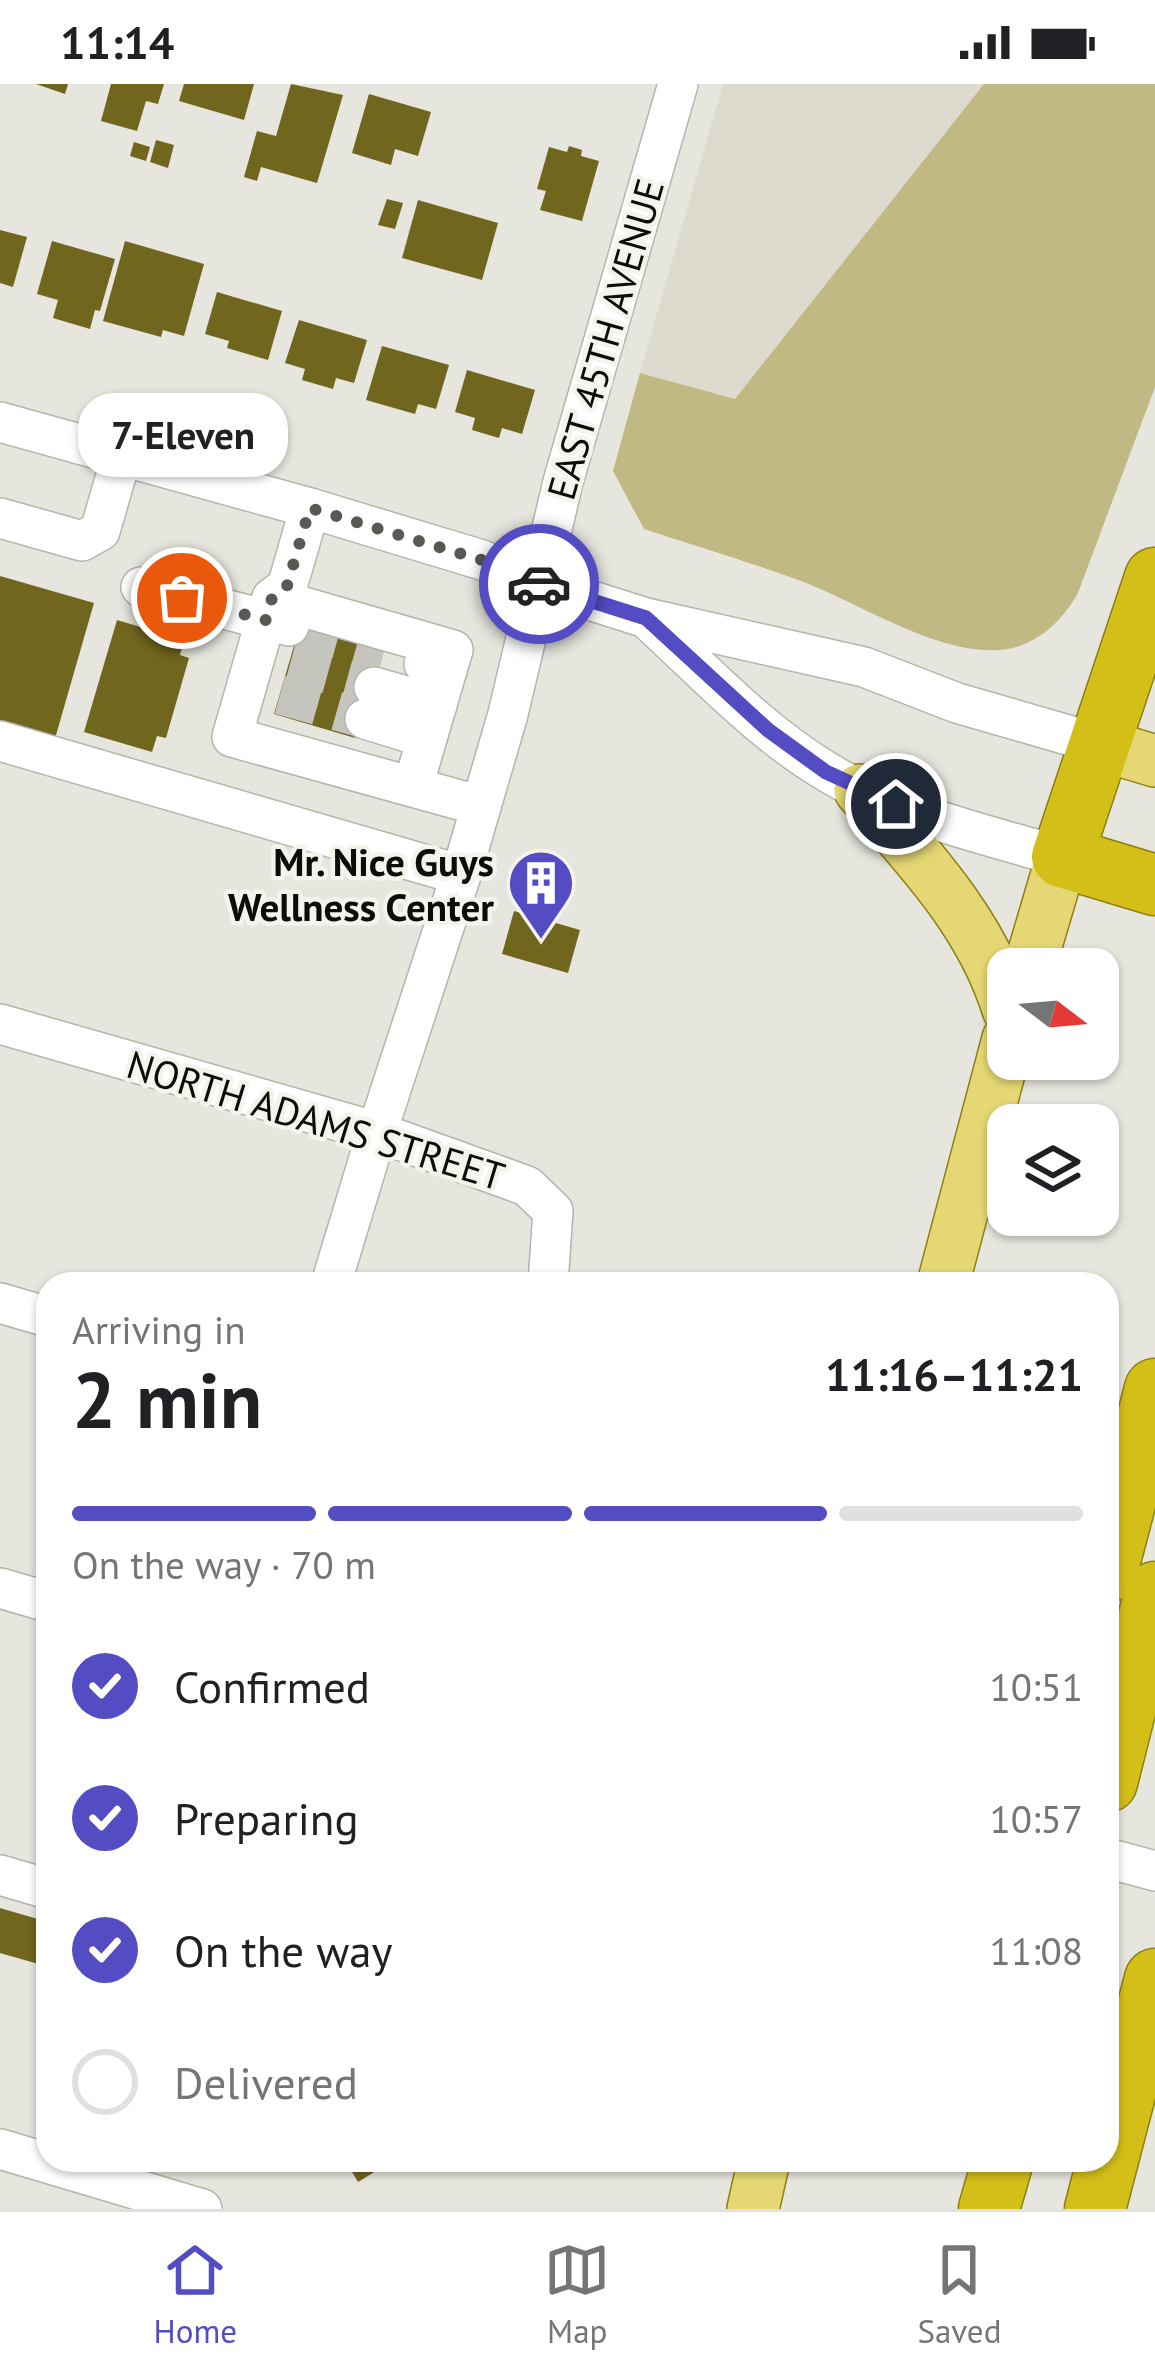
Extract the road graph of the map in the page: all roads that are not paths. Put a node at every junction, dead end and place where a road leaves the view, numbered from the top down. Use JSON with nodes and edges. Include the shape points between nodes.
{"nodes":[{"id":1,"x":678,"y":84,"type":"edge"},
{"id":2,"x":0,"y":422,"type":"edge"},
{"id":3,"x":122,"y":455,"type":"junction"},
{"id":4,"x":310,"y":508,"type":"junction"},
{"id":5,"x":0,"y":518,"type":"edge"},
{"id":6,"x":1155,"y":578,"type":"edge"},
{"id":7,"x":539,"y":584,"type":"junction"},
{"id":8,"x":141,"y":587,"type":"dead end"},
{"id":9,"x":646,"y":618,"type":"junction"},
{"id":10,"x":273,"y":649,"type":"junction"},
{"id":11,"x":437,"y":704,"type":"junction"},
{"id":12,"x":0,"y":741,"type":"edge"},
{"id":13,"x":1127,"y":753,"type":"edge"},
{"id":14,"x":413,"y":786,"type":"junction"},
{"id":15,"x":860,"y":790,"type":"junction"},
{"id":16,"x":481,"y":806,"type":"junction"},
{"id":17,"x":1061,"y":857,"type":"junction"},
{"id":18,"x":461,"y":875,"type":"junction"},
{"id":19,"x":1155,"y":884,"type":"edge"},
{"id":20,"x":1035,"y":948,"type":"edge"},
{"id":21,"x":987,"y":953,"type":"edge"},
{"id":22,"x":0,"y":1024,"type":"edge"},
{"id":23,"x":997,"y":1080,"type":"edge"},
{"id":24,"x":376,"y":1132,"type":"junction"},
{"id":25,"x":335,"y":1272,"type":"edge"},
{"id":26,"x":549,"y":1272,"type":"edge"},
{"id":27,"x":946,"y":1272,"type":"edge"},
{"id":28,"x":0,"y":1303,"type":"edge"},
{"id":29,"x":36,"y":1314,"type":"edge"},
{"id":30,"x":1155,"y":1389,"type":"edge"},
{"id":31,"x":1119,"y":1526,"type":"edge"},
{"id":32,"x":0,"y":1588,"type":"edge"},
{"id":33,"x":1155,"y":1592,"type":"edge"},
{"id":34,"x":36,"y":1598,"type":"edge"},
{"id":35,"x":1119,"y":1734,"type":"edge"},
{"id":36,"x":1119,"y":1861,"type":"edge"},
{"id":37,"x":1155,"y":1871,"type":"edge"},
{"id":38,"x":0,"y":1875,"type":"edge"},
{"id":39,"x":36,"y":1885,"type":"edge"},
{"id":40,"x":1155,"y":1979,"type":"edge"},
{"id":41,"x":1119,"y":2117,"type":"edge"},
{"id":42,"x":0,"y":2149,"type":"edge"},
{"id":43,"x":36,"y":2157,"type":"edge"},
{"id":44,"x":94,"y":2172,"type":"edge"},
{"id":45,"x":761,"y":2172,"type":"edge"},
{"id":46,"x":958,"y":2172,"type":"edge"},
{"id":47,"x":1000,"y":2172,"type":"edge"},
{"id":48,"x":1105,"y":2172,"type":"edge"},
{"id":49,"x":202,"y":2209,"type":"edge"},
{"id":50,"x":753,"y":2209,"type":"edge"},
{"id":51,"x":949,"y":2209,"type":"edge"},
{"id":52,"x":989,"y":2209,"type":"edge"},
{"id":53,"x":1095,"y":2209,"type":"edge"}],
"edges":[{"from":1,"to":7,"type":"street","name":"EAST 45TH AVENUE"},
{"from":2,"to":3,"type":"street"},
{"from":3,"to":4,"type":"street"},
{"from":3,"to":5,"type":"street","via":[[100,531],[82,541]]},
{"from":4,"to":7,"type":"street"},
{"from":4,"to":10,"type":"street"},
{"from":6,"to":13,"type":"highway"},
{"from":7,"to":9,"type":"street"},
{"from":7,"to":16,"type":"street","name":"EAST 45TH AVENUE"},
{"from":8,"to":10,"type":"street"},
{"from":9,"to":13,"type":"street","via":[[864,667]]},
{"from":9,"to":15,"type":"street","via":[[768,730]]},
{"from":10,"to":11,"type":"street","via":[[453,650]]},
{"from":10,"to":14,"type":"street","via":[[232,737]]},
{"from":11,"to":11,"type":"street","via":[[374,686]]},
{"from":11,"to":14,"type":"street"},
{"from":12,"to":18,"type":"street"},
{"from":13,"to":17,"type":"highway"},
{"from":14,"to":16,"type":"street"},
{"from":15,"to":17,"type":"street"},
{"from":15,"to":21,"type":"main road"},
{"from":16,"to":18,"type":"street","name":"EAST 45TH AVENUE"},
{"from":17,"to":19,"type":"highway"},
{"from":17,"to":20,"type":"main road"},
{"from":18,"to":24,"type":"street","name":"EAST 45TH AVENUE"},
{"from":22,"to":24,"type":"street","name":"NORTH ADAMS STREET"},
{"from":23,"to":27,"type":"main road"},
{"from":24,"to":25,"type":"street","name":"EAST 45TH AVENUE"},
{"from":24,"to":26,"type":"street","name":"NORTH ADAMS STREET","via":[[527,1186],[553,1211]]},
{"from":28,"to":29,"type":"street"},
{"from":30,"to":31,"type":"highway"},
{"from":32,"to":34,"type":"street"},
{"from":33,"to":35,"type":"highway"},
{"from":36,"to":37,"type":"street"},
{"from":38,"to":39,"type":"street"},
{"from":40,"to":41,"type":"highway"},
{"from":42,"to":43,"type":"street"},
{"from":44,"to":49,"type":"street"},
{"from":45,"to":50,"type":"main road"},
{"from":46,"to":51,"type":"highway"},
{"from":47,"to":52,"type":"highway"},
{"from":48,"to":53,"type":"highway"}]}
